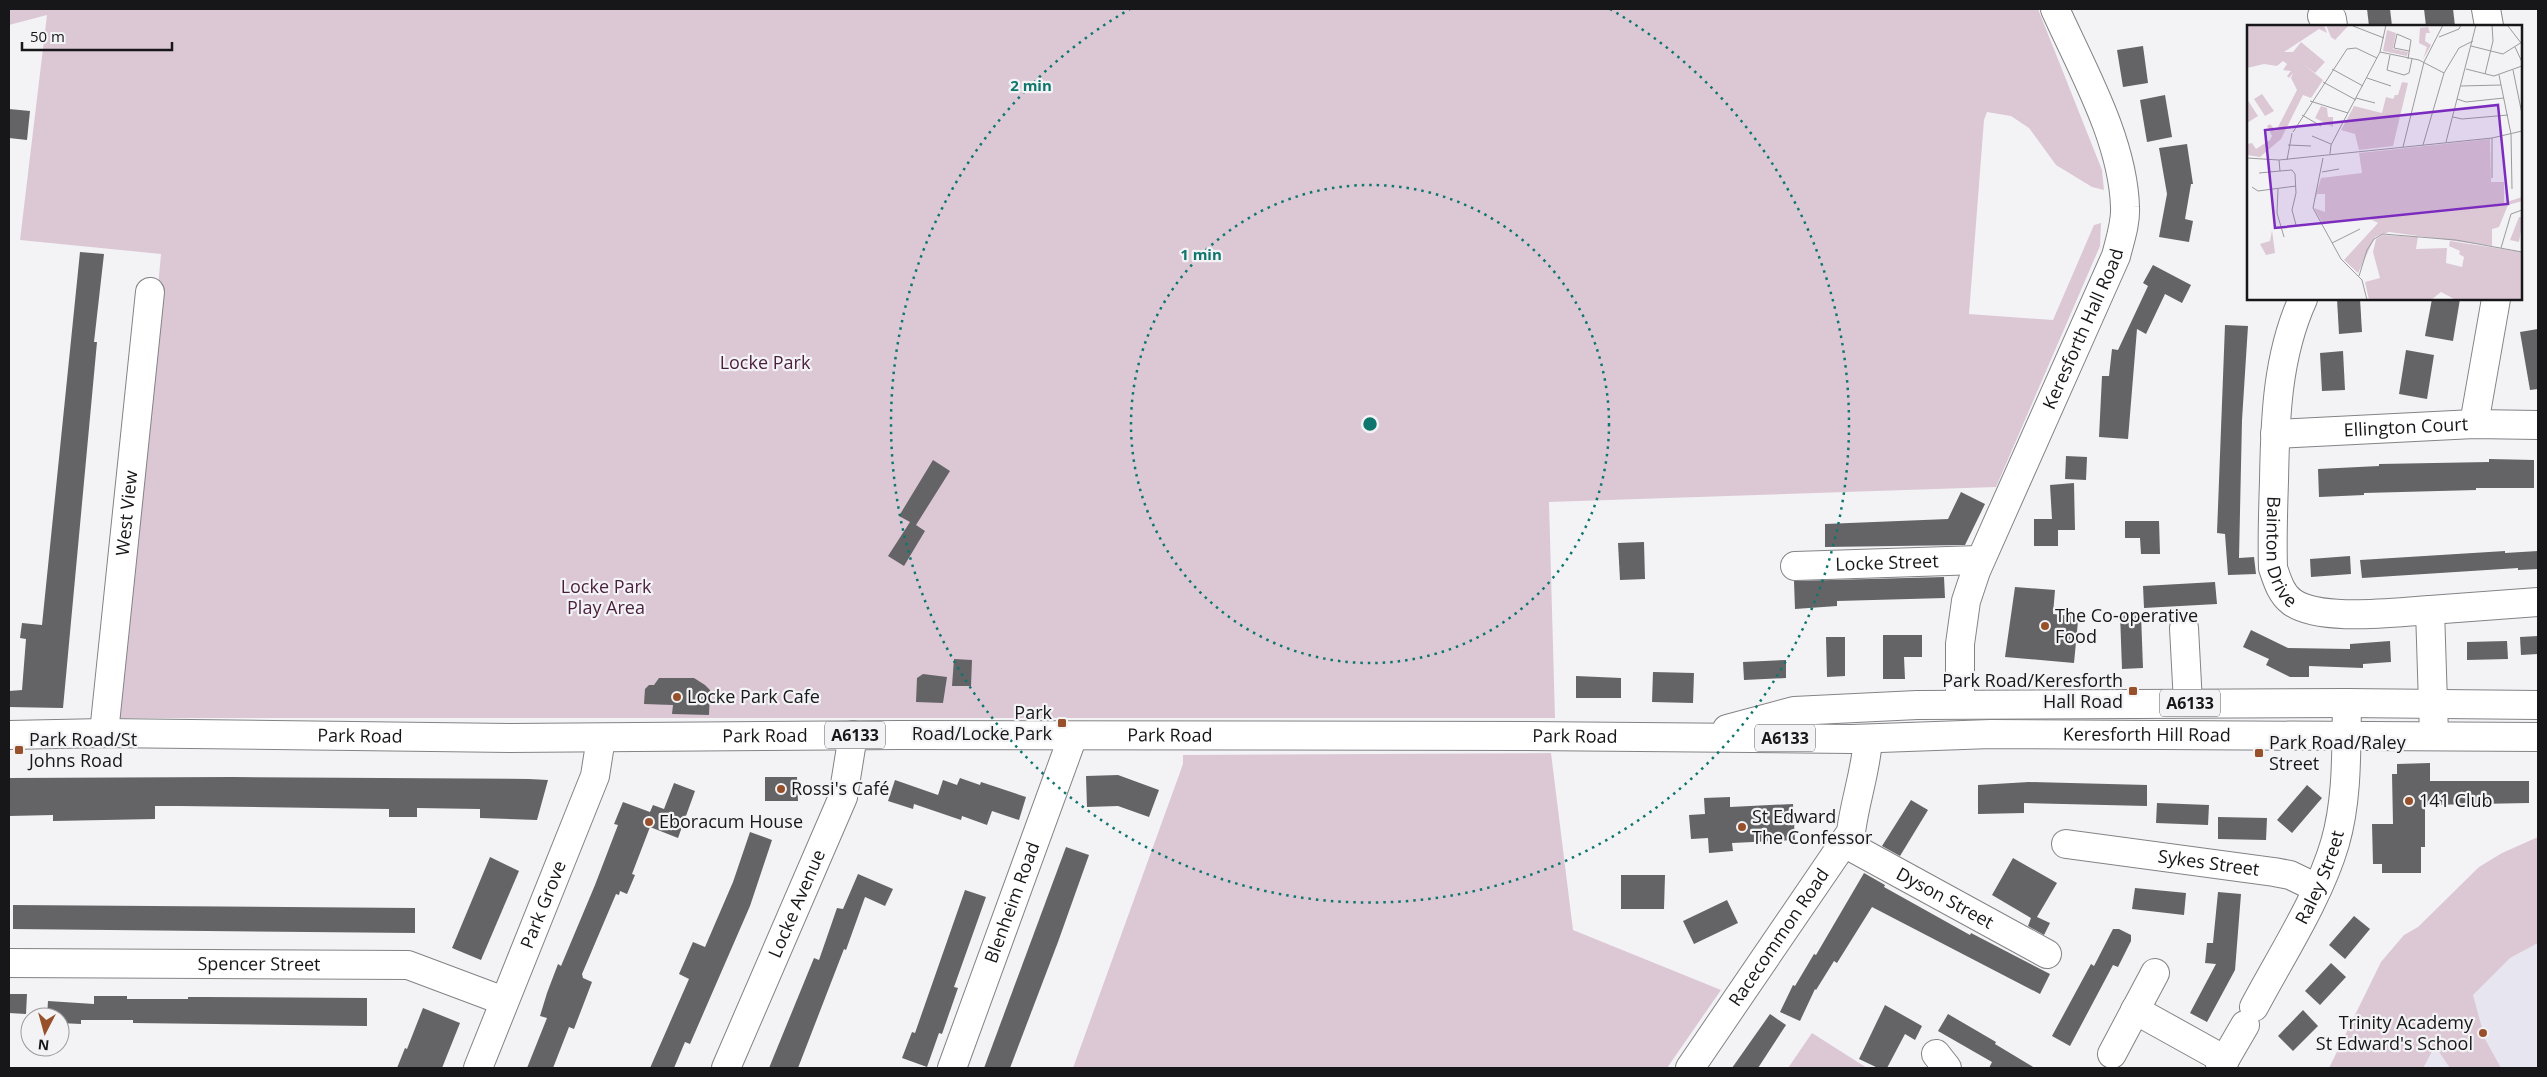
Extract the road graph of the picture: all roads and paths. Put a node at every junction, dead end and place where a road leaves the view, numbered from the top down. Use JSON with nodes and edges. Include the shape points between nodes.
{"nodes":[{"id":1,"x":2055,"y":9,"type":"edge"},
{"id":2,"x":2486,"y":9,"type":"edge"},
{"id":3,"x":2489,"y":25,"type":"edge"},
{"id":4,"x":150,"y":292,"type":"dead end"},
{"id":5,"x":2303,"y":300,"type":"edge"},
{"id":6,"x":2496,"y":300,"type":"edge"},
{"id":7,"x":2474,"y":424,"type":"junction"},
{"id":8,"x":2538,"y":425,"type":"edge"},
{"id":9,"x":2275,"y":434,"type":"junction"},
{"id":10,"x":1980,"y":560,"type":"junction"},
{"id":11,"x":1795,"y":566,"type":"dead end"},
{"id":12,"x":2538,"y":602,"type":"edge"},
{"id":13,"x":2430,"y":610,"type":"junction"},
{"id":14,"x":2184,"y":628,"type":"dead end"},
{"id":15,"x":2347,"y":703,"type":"junction"},
{"id":16,"x":1953,"y":704,"type":"junction"},
{"id":17,"x":2188,"y":704,"type":"junction"},
{"id":18,"x":2434,"y":704,"type":"junction"},
{"id":19,"x":2538,"y":705,"type":"edge"},
{"id":20,"x":1860,"y":708,"type":"junction"},
{"id":21,"x":104,"y":733,"type":"junction"},
{"id":22,"x":9,"y":735,"type":"edge"},
{"id":23,"x":853,"y":735,"type":"junction"},
{"id":24,"x":1952,"y":735,"type":"junction"},
{"id":25,"x":2346,"y":735,"type":"junction"},
{"id":26,"x":2434,"y":735,"type":"junction"},
{"id":27,"x":1073,"y":736,"type":"junction"},
{"id":28,"x":1701,"y":737,"type":"junction"},
{"id":29,"x":2538,"y":737,"type":"edge"},
{"id":30,"x":601,"y":738,"type":"junction"},
{"id":31,"x":1860,"y":739,"type":"junction"},
{"id":32,"x":1844,"y":843,"type":"junction"},
{"id":33,"x":2066,"y":844,"type":"dead end"},
{"id":34,"x":2317,"y":888,"type":"junction"},
{"id":35,"x":2047,"y":954,"type":"dead end"},
{"id":36,"x":9,"y":963,"type":"edge"},
{"id":37,"x":2155,"y":973,"type":"dead end"},
{"id":38,"x":504,"y":1001,"type":"junction"},
{"id":39,"x":2135,"y":1010,"type":"junction"},
{"id":40,"x":2112,"y":1054,"type":"dead end"},
{"id":41,"x":2222,"y":1064,"type":"edge"},
{"id":42,"x":478,"y":1068,"type":"edge"},
{"id":43,"x":726,"y":1068,"type":"edge"},
{"id":44,"x":952,"y":1068,"type":"edge"},
{"id":45,"x":1690,"y":1068,"type":"edge"}],
"edges":[{"from":1,"to":10,"type":"main road","name":"Keresforth Hall Road","via":[[2110,133],[2125,208],[2116,256]]},
{"from":2,"to":3,"type":"main road"},
{"from":4,"to":21,"type":"main road","name":"West View"},
{"from":5,"to":9,"type":"main road","name":"Bainton Drive","via":[[2293,320],[2282,361]]},
{"from":6,"to":7,"type":"main road"},
{"from":7,"to":8,"type":"main road","name":"Ellington Court"},
{"from":7,"to":9,"type":"main road","name":"Ellington Court"},
{"from":9,"to":13,"type":"main road","name":"Bainton Drive","via":[[2273,568],[2278,586],[2290,601],[2306,610],[2324,614]]},
{"from":10,"to":11,"type":"main road","name":"Locke Street"},
{"from":10,"to":16,"type":"main road","name":"Keresforth Hall Road","via":[[1966,601],[1960,644],[1948,677]]},
{"from":12,"to":13,"type":"main road","name":"Bainton Drive"},
{"from":13,"to":18,"type":"main road"},
{"from":14,"to":17,"type":"main road","name":"Keresforth Hill Road"},
{"from":15,"to":17,"type":"main road","name":"Keresforth Hill Road","number":"A6133"},
{"from":15,"to":18,"type":"main road","name":"Keresforth Hill Road","number":"A6133"},
{"from":15,"to":25,"type":"main road"},
{"from":16,"to":17,"type":"main road","name":"Keresforth Hill Road","number":"A6133"},
{"from":16,"to":20,"type":"main road","name":"Park Road","number":"A6133"},
{"from":16,"to":24,"type":"main road","name":"Keresforth Hall Road"},
{"from":18,"to":19,"type":"main road","name":"Keresforth Hill Road","number":"A6133"},
{"from":18,"to":26,"type":"main road"},
{"from":20,"to":28,"type":"main road","name":"Park Road","number":"A6133","via":[[1794,711]]},
{"from":20,"to":31,"type":"main road","name":"Racecommon Road"},
{"from":21,"to":22,"type":"main road","name":"Park Road","number":"A6133"},
{"from":21,"to":30,"type":"main road","name":"Park Road","number":"A6133"},
{"from":23,"to":27,"type":"main road","name":"Park Road","number":"A6133"},
{"from":23,"to":30,"type":"main road","name":"Park Road","number":"A6133"},
{"from":23,"to":43,"type":"main road","name":"Locke Avenue","via":[[843,797]]},
{"from":24,"to":25,"type":"main road","name":"Keresforth Hill Road","number":"A6133"},
{"from":24,"to":31,"type":"main road","name":"Park Road","number":"A6133"},
{"from":25,"to":26,"type":"main road","name":"Keresforth Hill Road","number":"A6133"},
{"from":25,"to":34,"type":"main road","name":"Raley Street","via":[[2341,818]]},
{"from":26,"to":29,"type":"main road","name":"Keresforth Hill Road","number":"A6133"},
{"from":27,"to":28,"type":"main road","name":"Park Road","number":"A6133"},
{"from":27,"to":44,"type":"main road","name":"Blenheim Road"},
{"from":28,"to":31,"type":"main road","name":"Park Road","number":"A6133"},
{"from":30,"to":38,"type":"main road","name":"Park Grove","via":[[595,776]]},
{"from":31,"to":32,"type":"main road","name":"Racecommon Road","via":[[1863,782],[1855,803],[1851,832]]},
{"from":32,"to":35,"type":"main road","name":"Dyson Street"},
{"from":32,"to":45,"type":"main road","name":"Racecommon Road"},
{"from":33,"to":34,"type":"main road","name":"Sykes Street","via":[[2100,839],[2290,875]]},
{"from":34,"to":41,"type":"main road","name":"Raley Street"},
{"from":36,"to":38,"type":"main road","name":"Spencer Street","via":[[408,965]]},
{"from":37,"to":39,"type":"main road"},
{"from":38,"to":42,"type":"main road","name":"Park Grove"},
{"from":39,"to":40,"type":"main road"},
{"from":39,"to":41,"type":"main road"}]}
